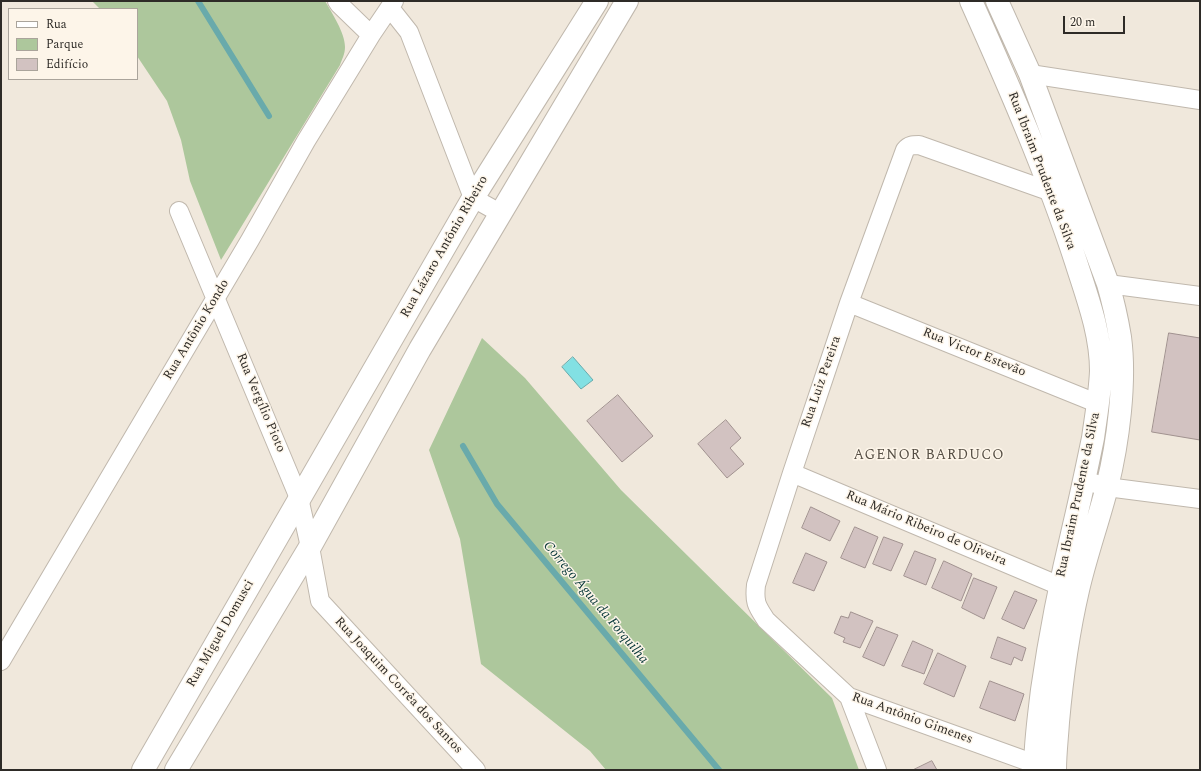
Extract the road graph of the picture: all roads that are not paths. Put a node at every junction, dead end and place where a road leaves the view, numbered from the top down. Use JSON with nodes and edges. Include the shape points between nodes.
{"nodes":[{"id":1,"x":337,"y":1,"type":"edge"},
{"id":2,"x":597,"y":1,"type":"edge"},
{"id":3,"x":627,"y":1,"type":"edge"},
{"id":4,"x":971,"y":1,"type":"edge"},
{"id":5,"x":997,"y":1,"type":"edge"},
{"id":6,"x":392,"y":4,"type":"edge"},
{"id":7,"x":371,"y":35,"type":"junction"},
{"id":8,"x":1030,"y":74,"type":"junction"},
{"id":9,"x":1200,"y":100,"type":"edge"},
{"id":10,"x":1052,"y":193,"type":"junction"},
{"id":11,"x":473,"y":198,"type":"junction"},
{"id":12,"x":1077,"y":200,"type":"junction"},
{"id":13,"x":179,"y":211,"type":"dead end"},
{"id":14,"x":500,"y":213,"type":"junction"},
{"id":15,"x":1108,"y":284,"type":"junction"},
{"id":16,"x":1200,"y":296,"type":"edge"},
{"id":17,"x":216,"y":298,"type":"junction"},
{"id":18,"x":849,"y":302,"type":"junction"},
{"id":19,"x":1099,"y":404,"type":"junction"},
{"id":20,"x":792,"y":473,"type":"junction"},
{"id":21,"x":1085,"y":481,"type":"junction"},
{"id":22,"x":1107,"y":487,"type":"junction"},
{"id":23,"x":299,"y":498,"type":"junction"},
{"id":24,"x":1200,"y":500,"type":"edge"},
{"id":25,"x":310,"y":547,"type":"junction"},
{"id":26,"x":1060,"y":586,"type":"junction"},
{"id":27,"x":320,"y":601,"type":"joint"},
{"id":28,"x":766,"y":620,"type":"joint"},
{"id":29,"x":1,"y":661,"type":"edge"},
{"id":30,"x":849,"y":697,"type":"junction"},
{"id":31,"x":1042,"y":768,"type":"edge"},
{"id":32,"x":143,"y":770,"type":"edge"},
{"id":33,"x":176,"y":770,"type":"edge"},
{"id":34,"x":476,"y":770,"type":"edge"},
{"id":35,"x":876,"y":770,"type":"edge"}],
"edges":[{"from":1,"to":7,"type":"street"},
{"from":2,"to":11,"type":"street","name":"Rua Lázaro Antônio Ribeiro"},
{"from":3,"to":14,"type":"street"},
{"from":4,"to":10,"type":"street","name":"Rua Ibraim Prudente da Silva"},
{"from":5,"to":8,"type":"street","name":"Rua Ibraim Prudente da Silva"},
{"from":6,"to":7,"type":"street","name":"Rua Antônio Kondo"},
{"from":6,"to":11,"type":"street","via":[[409,32]]},
{"from":7,"to":17,"type":"street","name":"Rua Antônio Kondo","via":[[306,141]]},
{"from":8,"to":9,"type":"street"},
{"from":8,"to":12,"type":"street","name":"Rua Ibraim Prudente da Silva"},
{"from":10,"to":12,"type":"street"},
{"from":10,"to":18,"type":"street","name":"Rua Luiz Pereira","via":[[920,145],[908,146]]},
{"from":10,"to":19,"type":"street","name":"Rua Ibraim Prudente da Silva","via":[[1095,324],[1101,370]]},
{"from":11,"to":14,"type":"street"},
{"from":11,"to":23,"type":"street","name":"Rua Lázaro Antônio Ribeiro"},
{"from":12,"to":15,"type":"street","name":"Rua Ibraim Prudente da Silva"},
{"from":13,"to":17,"type":"street","name":"Rua Vergílio Pioto"},
{"from":14,"to":25,"type":"street","via":[[420,349]]},
{"from":15,"to":16,"type":"street"},
{"from":15,"to":22,"type":"street","name":"Rua Ibraim Prudente da Silva","via":[[1120,338],[1121,398],[1117,437]]},
{"from":17,"to":23,"type":"street","name":"Rua Vergílio Pioto"},
{"from":17,"to":29,"type":"street","name":"Rua Antônio Kondo"},
{"from":18,"to":19,"type":"street","name":"Rua Victor Estevão"},
{"from":18,"to":20,"type":"street","name":"Rua Luiz Pereira"},
{"from":19,"to":21,"type":"street","name":"Rua Ibraim Prudente da Silva"},
{"from":20,"to":26,"type":"street","name":"Rua Mário Ribeiro de Oliveira"},
{"from":20,"to":28,"type":"street","name":"Rua Luiz Pereira","via":[[756,585],[756,605]]},
{"from":21,"to":22,"type":"street"},
{"from":21,"to":26,"type":"street","name":"Rua Ibraim Prudente da Silva"},
{"from":22,"to":24,"type":"street"},
{"from":22,"to":31,"type":"street","name":"Rua Ibraim Prudente da Silva","via":[[1078,589],[1061,687]]},
{"from":23,"to":25,"type":"street","name":"Rua Vergílio Pioto"},
{"from":23,"to":32,"type":"street","name":"Rua Miguel Domusci"},
{"from":25,"to":27,"type":"street","name":"Rua Vergílio Pioto"},
{"from":25,"to":33,"type":"street"},
{"from":26,"to":31,"type":"street","name":"Rua Ibraim Prudente da Silva","via":[[1038,718]]},
{"from":27,"to":34,"type":"street","name":"Rua Joaquim Corrêa dos Santos"},
{"from":28,"to":30,"type":"street","name":"Rua Antônio Gimenes"},
{"from":30,"to":31,"type":"street","name":"Rua Antônio Gimenes"},
{"from":30,"to":35,"type":"street"}]}
